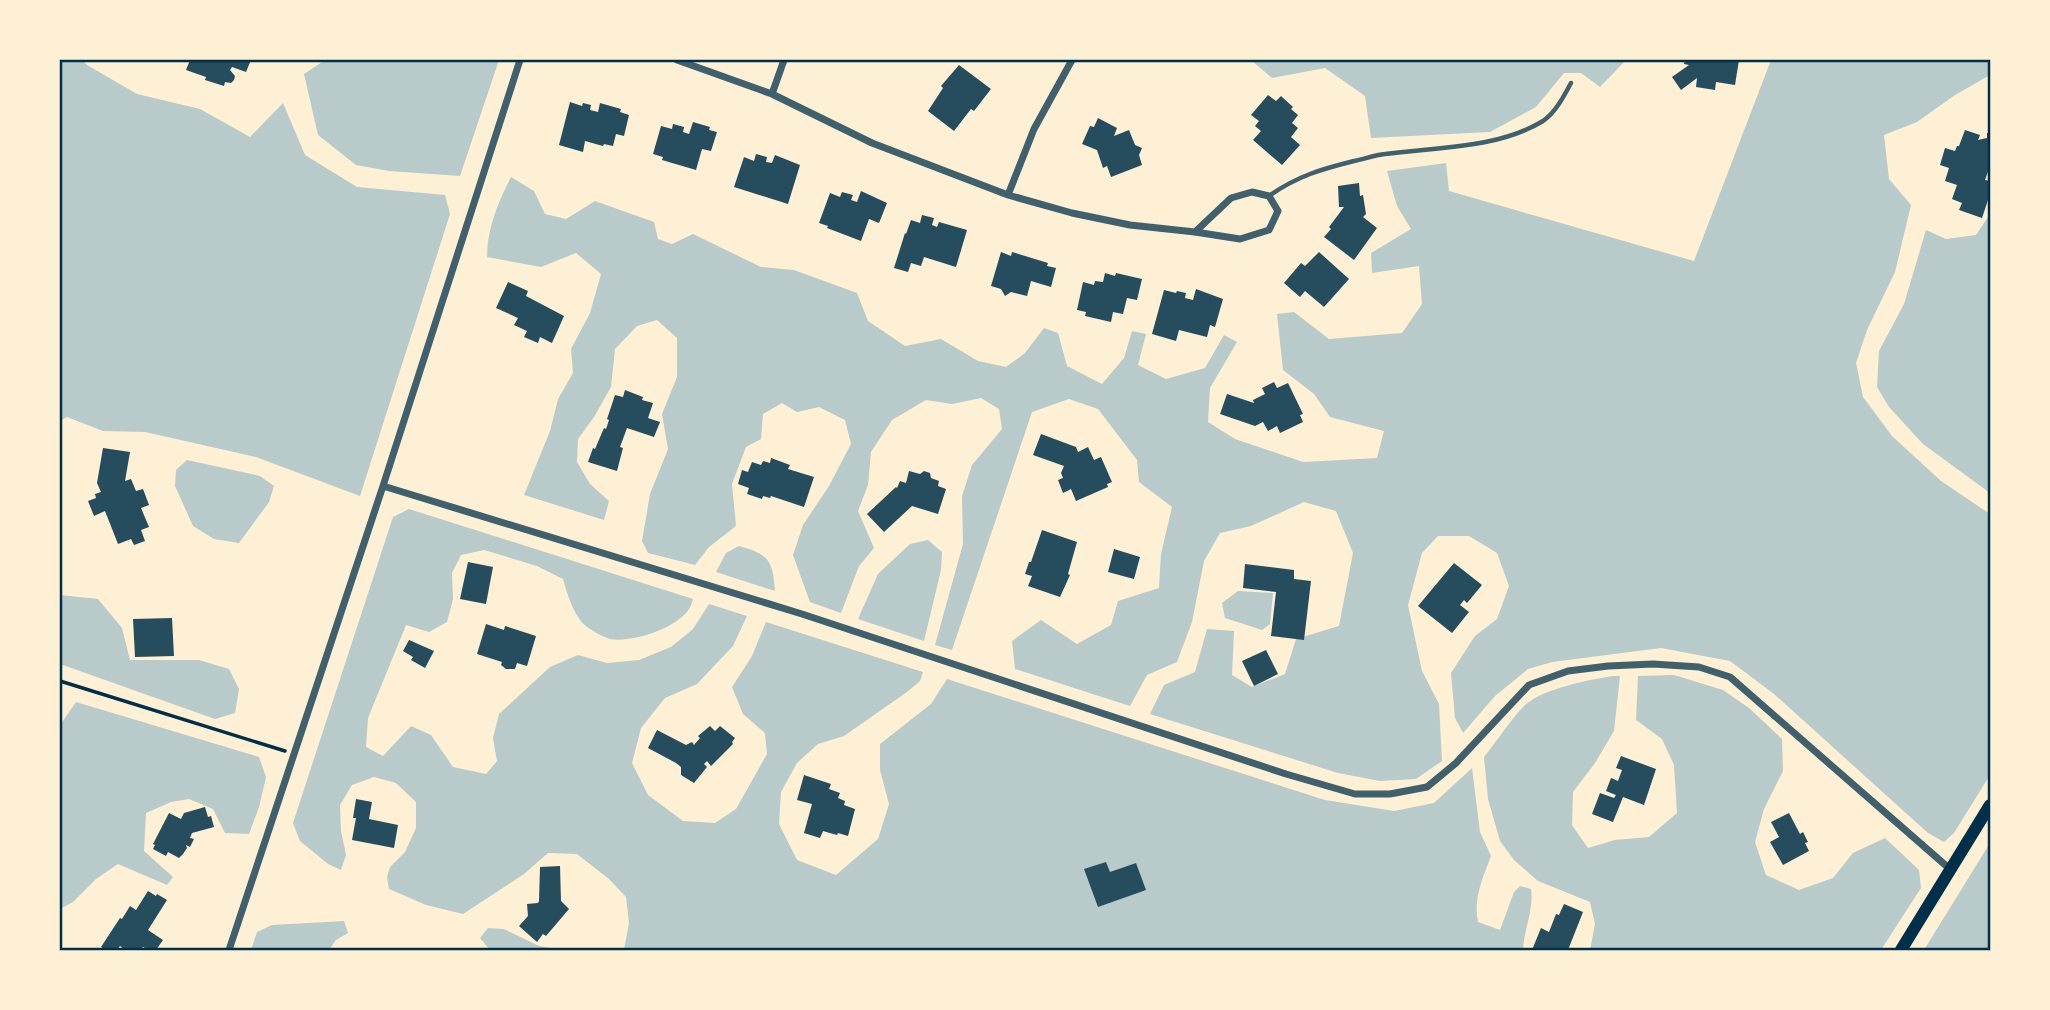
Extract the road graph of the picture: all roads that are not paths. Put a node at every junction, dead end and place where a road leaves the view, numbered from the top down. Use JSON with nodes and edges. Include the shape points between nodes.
{"nodes":[{"id":1,"x":520,"y":60,"type":"edge"},
{"id":2,"x":677,"y":60,"type":"edge"},
{"id":3,"x":784,"y":60,"type":"edge"},
{"id":4,"x":1072,"y":60,"type":"edge"},
{"id":5,"x":1572,"y":83,"type":"dead end"},
{"id":6,"x":772,"y":94,"type":"junction"},
{"id":7,"x":1009,"y":195,"type":"junction"},
{"id":8,"x":1269,"y":196,"type":"junction"},
{"id":9,"x":1195,"y":232,"type":"junction"},
{"id":10,"x":383,"y":486,"type":"junction"},
{"id":11,"x":1990,"y":805,"type":"edge"},
{"id":12,"x":1951,"y":870,"type":"junction"},
{"id":13,"x":229,"y":950,"type":"edge"},
{"id":14,"x":1900,"y":950,"type":"edge"}],
"edges":[{"from":1,"to":10,"type":"street"},
{"from":2,"to":6,"type":"street"},
{"from":3,"to":6,"type":"street"},
{"from":4,"to":7,"type":"street","via":[[1034,129]]},
{"from":5,"to":8,"type":"lane","via":[[1543,121],[1511,135],[1477,145],[1381,154],[1314,172]]},
{"from":6,"to":7,"type":"street","via":[[872,143]]},
{"from":7,"to":9,"type":"street","via":[[1130,225]]},
{"from":8,"to":9,"type":"street","via":[[1252,192],[1231,198]]},
{"from":8,"to":9,"type":"street","via":[[1278,211],[1269,230],[1240,239]]},
{"from":10,"to":12,"type":"street","via":[[802,614],[1355,794],[1426,787],[1529,685],[1568,671],[1608,666],[1699,667],[1730,677]]},
{"from":10,"to":13,"type":"street"},
{"from":11,"to":12,"type":"main road"},
{"from":12,"to":14,"type":"main road"}]}
